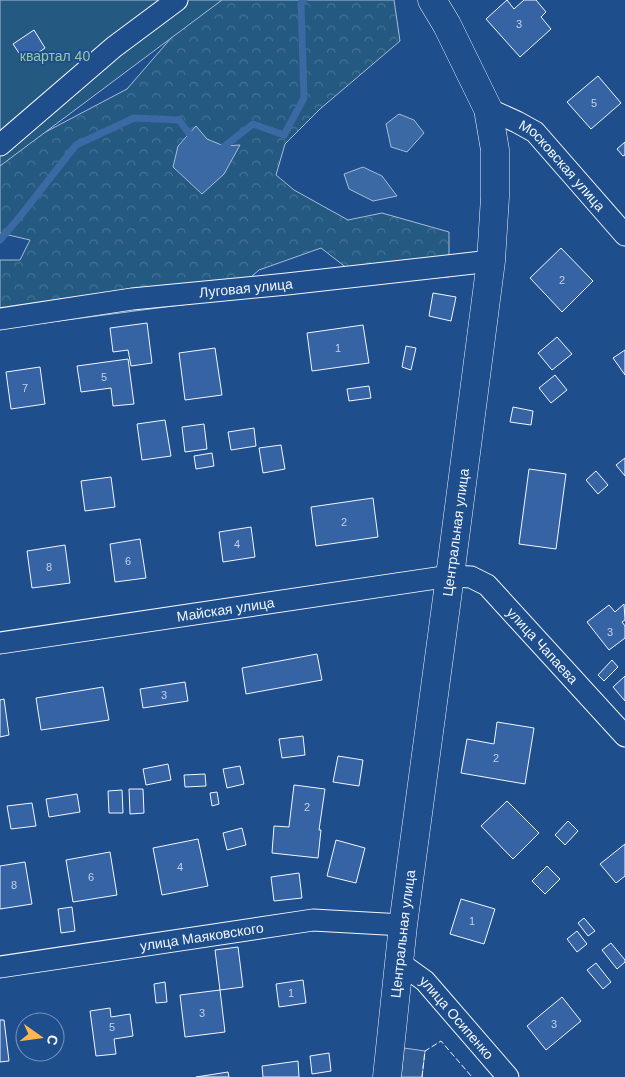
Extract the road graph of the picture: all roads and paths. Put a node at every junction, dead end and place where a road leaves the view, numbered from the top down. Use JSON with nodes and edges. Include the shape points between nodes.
{"nodes":[{"id":1,"x":177,"y":0,"type":"edge"},
{"id":2,"x":432,"y":0,"type":"edge"},
{"id":3,"x":488,"y":109,"type":"junction"},
{"id":4,"x":0,"y":145,"type":"edge"},
{"id":5,"x":625,"y":234,"type":"edge"},
{"id":6,"x":490,"y":262,"type":"junction"},
{"id":7,"x":0,"y":320,"type":"edge"},
{"id":8,"x":450,"y":576,"type":"junction"},
{"id":9,"x":0,"y":643,"type":"edge"},
{"id":10,"x":625,"y":736,"type":"edge"},
{"id":11,"x":403,"y":925,"type":"junction"},
{"id":12,"x":400,"y":963,"type":"junction"},
{"id":13,"x":0,"y":967,"type":"edge"},
{"id":14,"x":387,"y":1077,"type":"edge"},
{"id":15,"x":508,"y":1077,"type":"edge"}],
"edges":[{"from":1,"to":4,"type":"street","via":[[114,46]]},
{"from":2,"to":3,"type":"street","name":"Центральная улица"},
{"from":3,"to":5,"type":"street","name":"Московская улица","via":[[535,132]]},
{"from":3,"to":6,"type":"street","name":"Центральная улица","via":[[495,172]]},
{"from":6,"to":7,"type":"street","name":"Луговая улица","via":[[132,299]]},
{"from":6,"to":8,"type":"street","name":"Центральная улица"},
{"from":8,"to":9,"type":"street","name":"Майская улица"},
{"from":8,"to":10,"type":"street","name":"улица Чапаева","via":[[472,577],[487,584]]},
{"from":8,"to":11,"type":"street","name":"Центральная улица"},
{"from":11,"to":12,"type":"street","name":"Центральная улица"},
{"from":11,"to":13,"type":"street","name":"улица Маяковского","via":[[313,920]]},
{"from":12,"to":14,"type":"street","name":"Центральная улица"},
{"from":12,"to":15,"type":"street","name":"улица Осипенко","via":[[425,981]]}]}
